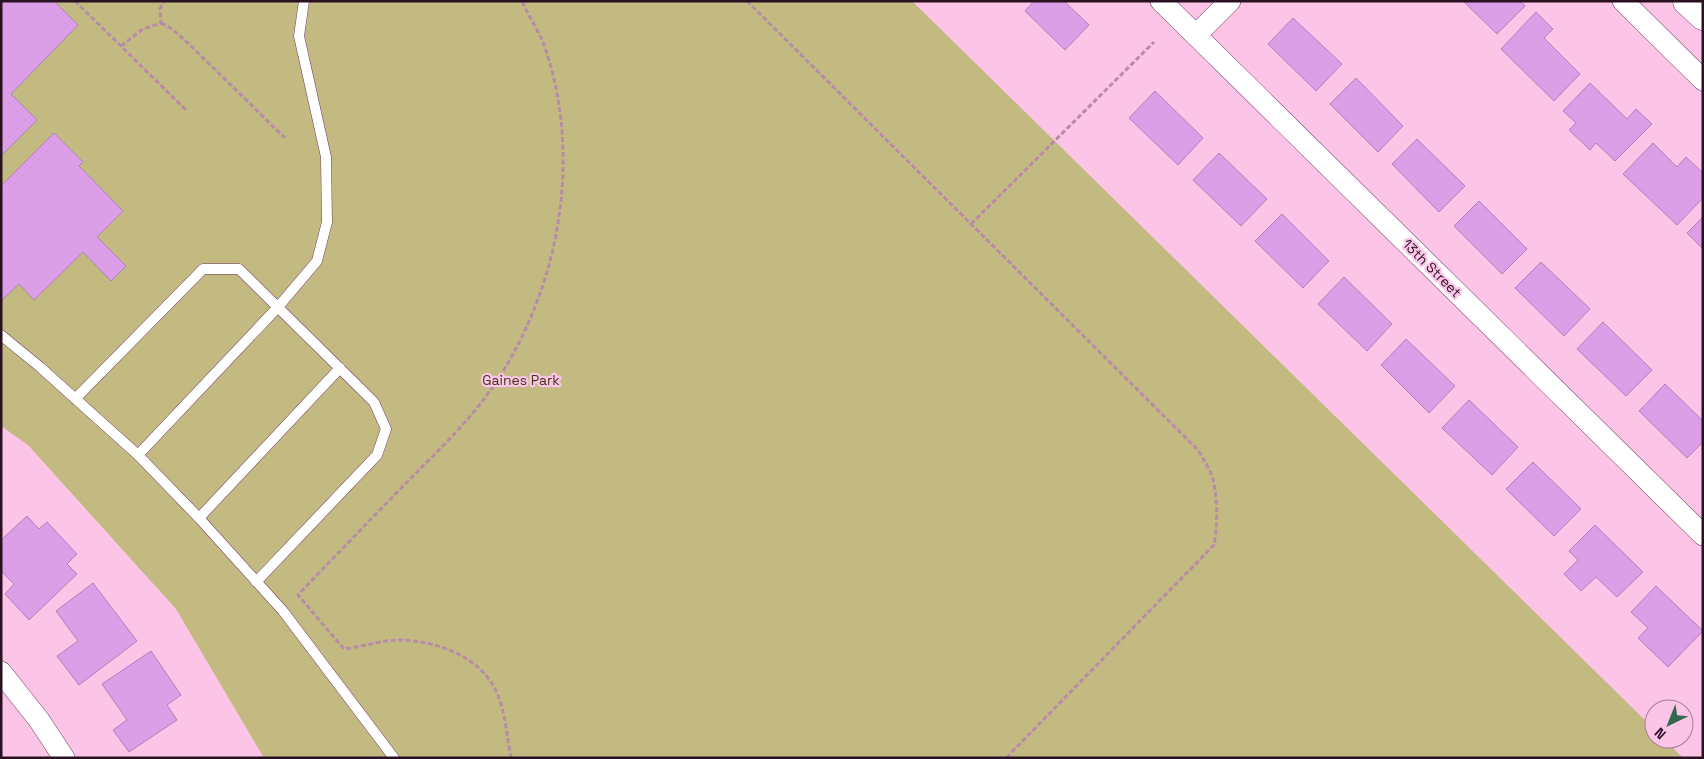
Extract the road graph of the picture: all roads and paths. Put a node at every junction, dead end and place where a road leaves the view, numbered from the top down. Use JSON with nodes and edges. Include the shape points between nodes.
{"nodes":[{"id":1,"x":75,"y":1,"type":"edge"},
{"id":2,"x":164,"y":1,"type":"edge"},
{"id":3,"x":304,"y":1,"type":"edge"},
{"id":4,"x":522,"y":1,"type":"edge"},
{"id":5,"x":747,"y":1,"type":"edge"},
{"id":6,"x":1162,"y":1,"type":"edge"},
{"id":7,"x":1230,"y":1,"type":"edge"},
{"id":8,"x":1623,"y":1,"type":"edge"},
{"id":9,"x":1687,"y":1,"type":"edge"},
{"id":10,"x":1703,"y":16,"type":"edge"},
{"id":11,"x":161,"y":22,"type":"junction"},
{"id":12,"x":1196,"y":35,"type":"junction"},
{"id":13,"x":1154,"y":42,"type":"dead end"},
{"id":14,"x":121,"y":46,"type":"junction"},
{"id":15,"x":1703,"y":80,"type":"edge"},
{"id":16,"x":186,"y":110,"type":"dead end"},
{"id":17,"x":285,"y":138,"type":"dead end"},
{"id":18,"x":971,"y":224,"type":"junction"},
{"id":19,"x":278,"y":308,"type":"junction"},
{"id":20,"x":1,"y":335,"type":"edge"},
{"id":21,"x":340,"y":368,"type":"junction"},
{"id":22,"x":75,"y":399,"type":"junction"},
{"id":23,"x":138,"y":455,"type":"junction"},
{"id":24,"x":199,"y":518,"type":"junction"},
{"id":25,"x":1703,"y":535,"type":"edge"},
{"id":26,"x":256,"y":582,"type":"junction"},
{"id":27,"x":1,"y":672,"type":"edge"},
{"id":28,"x":64,"y":758,"type":"edge"},
{"id":29,"x":394,"y":758,"type":"edge"},
{"id":30,"x":511,"y":758,"type":"edge"},
{"id":31,"x":1006,"y":758,"type":"edge"}],
"edges":[{"from":1,"to":14,"type":"path"},
{"from":2,"to":11,"type":"path","via":[[160,9]]},
{"from":3,"to":19,"type":"lane","via":[[299,36],[326,157],[327,222],[317,261]]},
{"from":4,"to":30,"type":"path","via":[[542,41],[553,81],[563,141],[553,253],[532,315],[492,389],[460,428],[298,595],[344,649],[401,640],[444,647],[479,668],[491,681],[499,698]]},
{"from":5,"to":18,"type":"path"},
{"from":6,"to":12,"type":"street","name":"13th Street"},
{"from":7,"to":12,"type":"street"},
{"from":8,"to":15,"type":"street"},
{"from":9,"to":10,"type":"main road"},
{"from":11,"to":14,"type":"path","via":[[143,29]]},
{"from":11,"to":17,"type":"path","via":[[190,45]]},
{"from":12,"to":25,"type":"street","name":"13th Street"},
{"from":13,"to":18,"type":"path"},
{"from":14,"to":16,"type":"path"},
{"from":18,"to":31,"type":"path","via":[[1198,450],[1210,472],[1215,493],[1217,531],[1214,545]]},
{"from":19,"to":21,"type":"lane"},
{"from":19,"to":22,"type":"lane","via":[[239,269],[203,269]]},
{"from":19,"to":23,"type":"lane"},
{"from":20,"to":22,"type":"lane"},
{"from":21,"to":24,"type":"lane"},
{"from":21,"to":26,"type":"lane","via":[[374,402],[386,429],[377,456]]},
{"from":22,"to":23,"type":"lane"},
{"from":23,"to":24,"type":"lane"},
{"from":24,"to":26,"type":"lane"},
{"from":26,"to":29,"type":"lane","via":[[283,611]]},
{"from":27,"to":28,"type":"street"}]}
